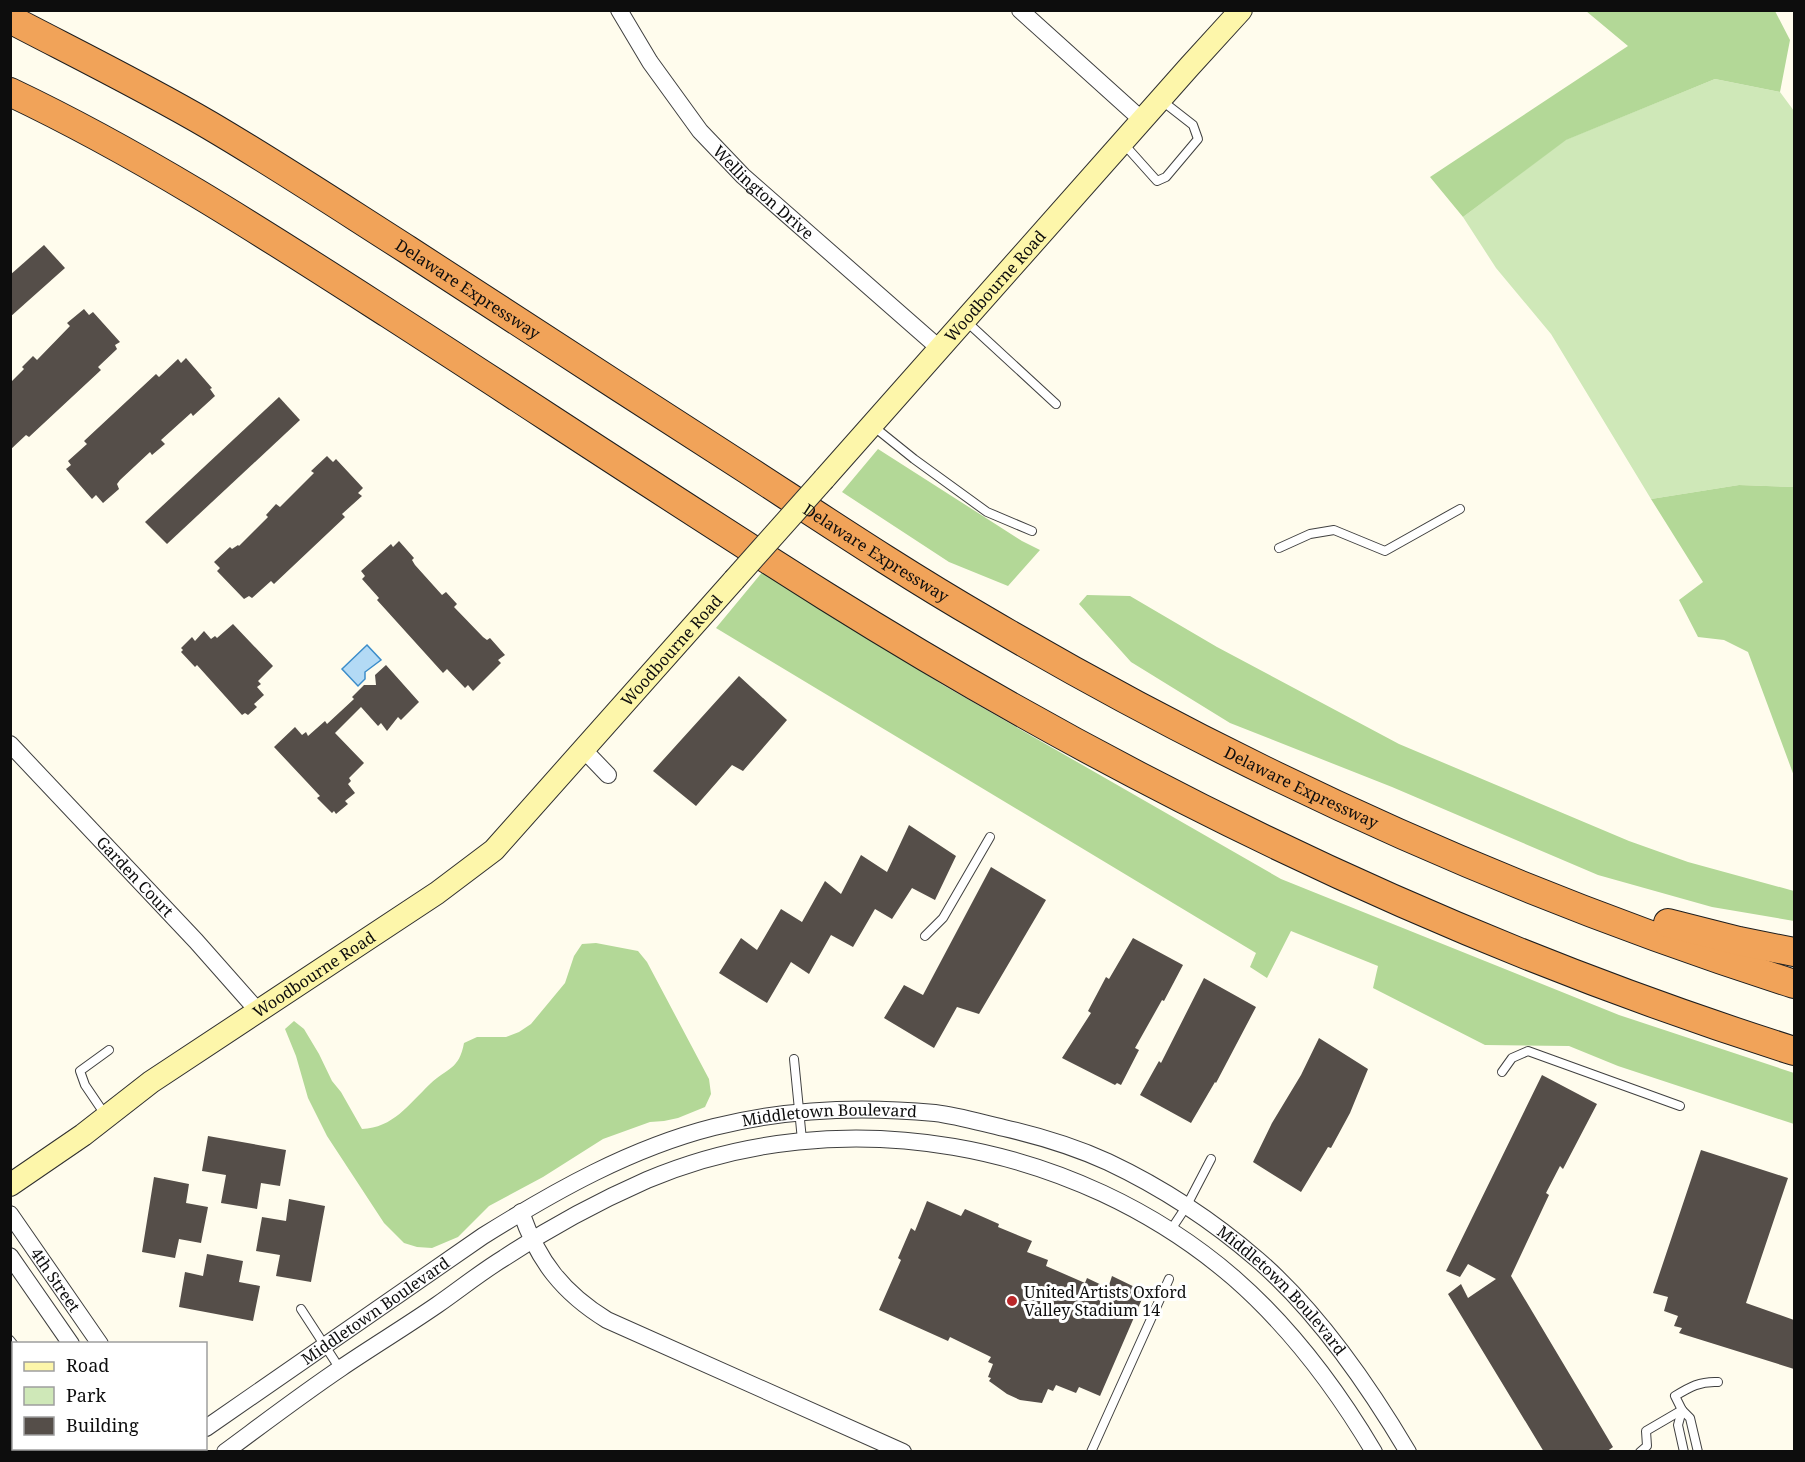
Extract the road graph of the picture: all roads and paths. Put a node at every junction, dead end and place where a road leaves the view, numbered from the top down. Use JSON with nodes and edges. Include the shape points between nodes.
{"nodes":[{"id":1,"x":619,"y":10,"type":"edge"},
{"id":2,"x":1020,"y":10,"type":"edge"},
{"id":3,"x":1241,"y":10,"type":"edge"},
{"id":4,"x":10,"y":19,"type":"edge"},
{"id":5,"x":10,"y":92,"type":"edge"},
{"id":6,"x":1160,"y":99,"type":"junction"},
{"id":7,"x":1142,"y":120,"type":"junction"},
{"id":8,"x":1122,"y":142,"type":"junction"},
{"id":9,"x":964,"y":319,"type":"junction"},
{"id":10,"x":939,"y":348,"type":"junction"},
{"id":11,"x":1056,"y":404,"type":"dead end"},
{"id":12,"x":871,"y":425,"type":"junction"},
{"id":13,"x":1460,"y":509,"type":"dead end"},
{"id":14,"x":1032,"y":531,"type":"dead end"},
{"id":15,"x":1279,"y":548,"type":"dead end"},
{"id":16,"x":10,"y":744,"type":"edge"},
{"id":17,"x":584,"y":750,"type":"junction"},
{"id":18,"x":608,"y":775,"type":"dead end"},
{"id":19,"x":990,"y":837,"type":"dead end"},
{"id":20,"x":1510,"y":879,"type":"junction"},
{"id":21,"x":924,"y":936,"type":"dead end"},
{"id":22,"x":1794,"y":952,"type":"edge"},
{"id":23,"x":1794,"y":984,"type":"edge"},
{"id":24,"x":257,"y":1011,"type":"junction"},
{"id":25,"x":109,"y":1050,"type":"dead end"},
{"id":26,"x":1794,"y":1051,"type":"edge"},
{"id":27,"x":794,"y":1059,"type":"dead end"},
{"id":28,"x":1502,"y":1072,"type":"dead end"},
{"id":29,"x":1680,"y":1106,"type":"dead end"},
{"id":30,"x":800,"y":1112,"type":"junction"},
{"id":31,"x":107,"y":1116,"type":"junction"},
{"id":32,"x":802,"y":1140,"type":"junction"},
{"id":33,"x":1211,"y":1159,"type":"dead end"},
{"id":34,"x":10,"y":1185,"type":"edge"},
{"id":35,"x":1186,"y":1207,"type":"junction"},
{"id":36,"x":521,"y":1212,"type":"junction"},
{"id":37,"x":10,"y":1214,"type":"edge"},
{"id":38,"x":1170,"y":1231,"type":"junction"},
{"id":39,"x":531,"y":1240,"type":"junction"},
{"id":40,"x":10,"y":1256,"type":"edge"},
{"id":41,"x":1168,"y":1279,"type":"dead end"},
{"id":42,"x":301,"y":1309,"type":"dead end"},
{"id":43,"x":70,"y":1342,"type":"edge"},
{"id":44,"x":99,"y":1342,"type":"edge"},
{"id":45,"x":326,"y":1346,"type":"junction"},
{"id":46,"x":340,"y":1369,"type":"junction"},
{"id":47,"x":1718,"y":1382,"type":"dead end"},
{"id":48,"x":1682,"y":1410,"type":"junction"},
{"id":49,"x":207,"y":1427,"type":"edge"},
{"id":50,"x":225,"y":1452,"type":"edge"},
{"id":51,"x":903,"y":1452,"type":"edge"},
{"id":52,"x":1091,"y":1452,"type":"edge"},
{"id":53,"x":1374,"y":1452,"type":"edge"},
{"id":54,"x":1408,"y":1452,"type":"edge"},
{"id":55,"x":1641,"y":1452,"type":"edge"},
{"id":56,"x":1684,"y":1452,"type":"edge"},
{"id":57,"x":1698,"y":1452,"type":"edge"}],
"edges":[{"from":1,"to":10,"type":"street","name":"Wellington Drive","via":[[707,139],[743,176]]},
{"from":2,"to":7,"type":"street"},
{"from":3,"to":6,"type":"main road","name":"Woodbourne Road"},
{"from":4,"to":20,"type":"highway","name":"Delaware Expressway","via":[[160,97],[296,178],[995,626],[1181,728],[1284,779]]},
{"from":5,"to":26,"type":"highway","via":[[133,156],[265,234],[826,596],[1056,732],[1158,786],[1391,898],[1626,993]]},
{"from":6,"to":7,"type":"main road","name":"Woodbourne Road"},
{"from":6,"to":8,"type":"lane","via":[[1193,125],[1198,139],[1166,177],[1157,181]]},
{"from":7,"to":8,"type":"main road","name":"Woodbourne Road"},
{"from":8,"to":9,"type":"main road","name":"Woodbourne Road"},
{"from":9,"to":10,"type":"main road","name":"Woodbourne Road"},
{"from":9,"to":11,"type":"lane"},
{"from":10,"to":12,"type":"main road","name":"Woodbourne Road"},
{"from":12,"to":14,"type":"lane","via":[[987,512]]},
{"from":12,"to":17,"type":"main road","name":"Woodbourne Road","bridge":true},
{"from":13,"to":15,"type":"lane","via":[[1385,551],[1334,530],[1310,534]]},
{"from":16,"to":24,"type":"street","name":"Garden Court"},
{"from":17,"to":18,"type":"street"},
{"from":17,"to":24,"type":"main road","name":"Woodbourne Road","via":[[494,850],[437,893]]},
{"from":19,"to":21,"type":"lane","via":[[943,918]]},
{"from":20,"to":22,"type":"highway","via":[[1688,928]]},
{"from":20,"to":23,"type":"highway","name":"Delaware Expressway","via":[[1638,930]]},
{"from":24,"to":31,"type":"main road","name":"Woodbourne Road"},
{"from":25,"to":31,"type":"lane","via":[[80,1071]]},
{"from":27,"to":30,"type":"lane"},
{"from":28,"to":29,"type":"lane","via":[[1512,1058],[1528,1051]]},
{"from":30,"to":32,"type":"lane"},
{"from":30,"to":35,"type":"street","name":"Middletown Boulevard","via":[[868,1109],[935,1113],[1029,1134],[1109,1162]]},
{"from":30,"to":36,"type":"street","name":"Middletown Boulevard","via":[[682,1136],[641,1151]]},
{"from":31,"to":34,"type":"main road","name":"Woodbourne Road"},
{"from":32,"to":38,"type":"street","name":"Middletown Boulevard","via":[[903,1139],[965,1148],[1076,1181]]},
{"from":32,"to":39,"type":"street","name":"Middletown Boulevard","via":[[684,1166],[647,1180]]},
{"from":33,"to":35,"type":"lane"},
{"from":35,"to":38,"type":"lane"},
{"from":35,"to":54,"type":"street","name":"Middletown Boulevard","via":[[1258,1260],[1337,1344]]},
{"from":36,"to":39,"type":"street"},
{"from":36,"to":45,"type":"street","name":"Middletown Boulevard"},
{"from":37,"to":44,"type":"street","name":"4th Street"},
{"from":38,"to":53,"type":"street","name":"Middletown Boulevard","via":[[1233,1278],[1274,1318],[1329,1382]]},
{"from":39,"to":46,"type":"street","name":"Middletown Boulevard"},
{"from":39,"to":51,"type":"street","via":[[566,1291],[607,1320]]},
{"from":40,"to":43,"type":"street","name":"4th Street"},
{"from":41,"to":52,"type":"lane"},
{"from":42,"to":45,"type":"lane"},
{"from":45,"to":46,"type":"lane"},
{"from":45,"to":49,"type":"street","name":"Middletown Boulevard"},
{"from":46,"to":50,"type":"street","name":"Middletown Boulevard"},
{"from":47,"to":48,"type":"lane","via":[[1695,1383],[1675,1396]]},
{"from":48,"to":55,"type":"lane","via":[[1646,1431],[1647,1446]]},
{"from":48,"to":56,"type":"lane","via":[[1678,1425]]},
{"from":48,"to":57,"type":"lane","via":[[1690,1418]]}]}
